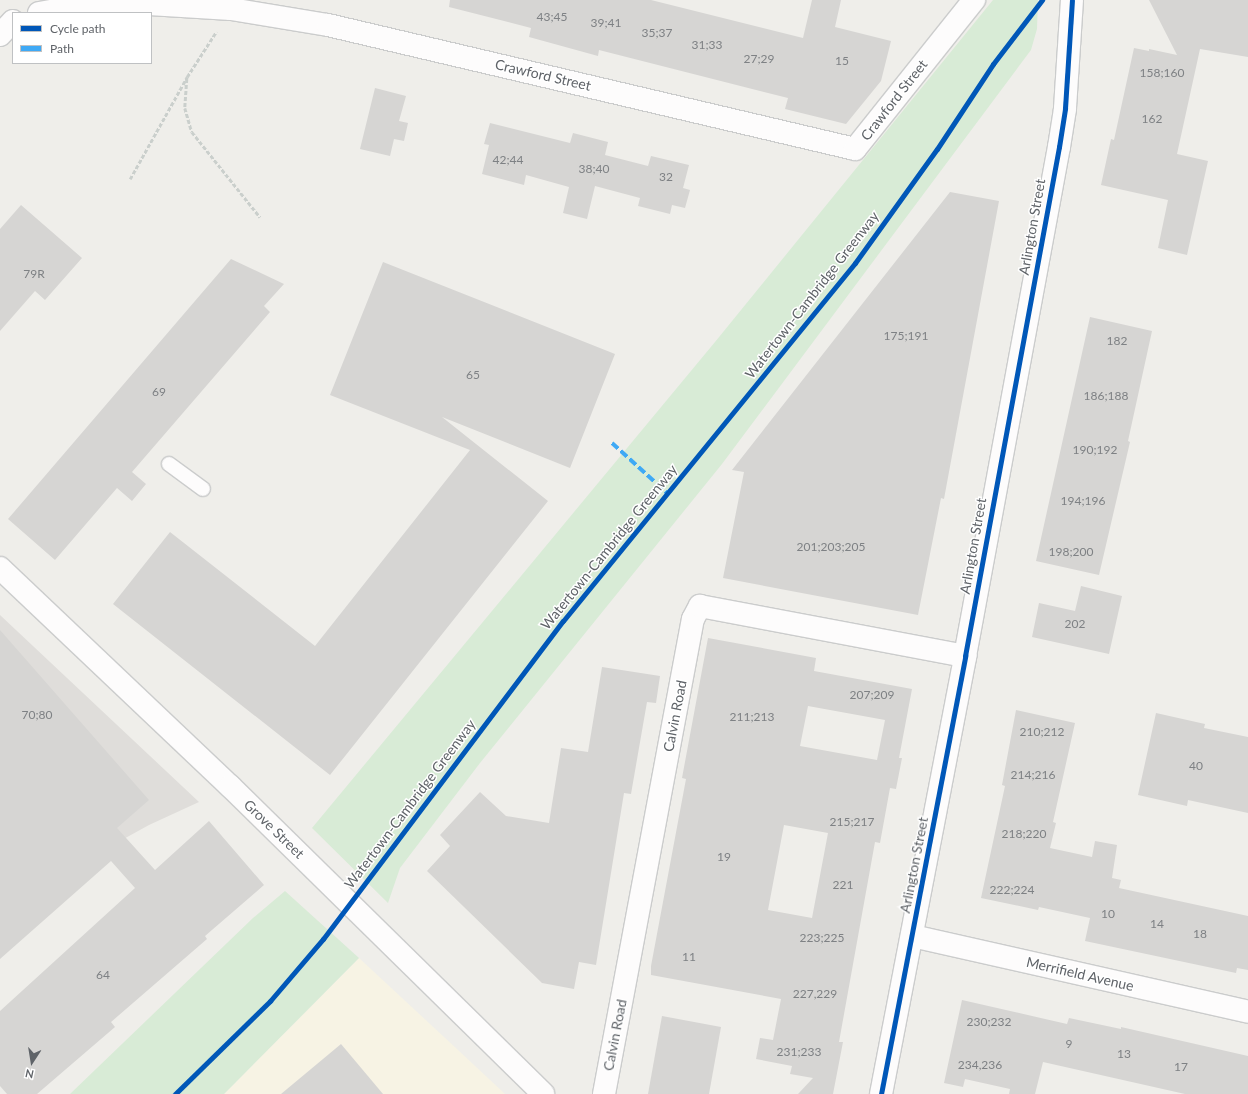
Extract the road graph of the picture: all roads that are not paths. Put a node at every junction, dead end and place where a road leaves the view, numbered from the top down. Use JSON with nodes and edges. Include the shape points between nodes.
{"nodes":[{"id":1,"x":33,"y":0,"type":"edge"},
{"id":2,"x":974,"y":0,"type":"edge"},
{"id":3,"x":1072,"y":0,"type":"edge"},
{"id":4,"x":22,"y":12,"type":"edge"},
{"id":5,"x":44,"y":12,"type":"edge"},
{"id":6,"x":12,"y":22,"type":"edge"},
{"id":7,"x":0,"y":35,"type":"edge"},
{"id":8,"x":169,"y":464,"type":"dead end"},
{"id":9,"x":203,"y":489,"type":"dead end"},
{"id":10,"x":0,"y":568,"type":"edge"},
{"id":11,"x":965,"y":656,"type":"junction"},
{"id":12,"x":912,"y":936,"type":"junction"},
{"id":13,"x":1248,"y":1012,"type":"edge"},
{"id":14,"x":544,"y":1094,"type":"edge"},
{"id":15,"x":604,"y":1094,"type":"edge"},
{"id":16,"x":881,"y":1094,"type":"edge"}],
"edges":[{"from":1,"to":4,"type":"street"},
{"from":2,"to":5,"type":"street","name":"Crawford Street","via":[[854,149],[328,25],[238,10],[149,4],[72,7]]},
{"from":3,"to":11,"type":"street","name":"Arlington Street","via":[[1065,108],[1059,147]]},
{"from":6,"to":7,"type":"street"},
{"from":8,"to":9,"type":"lane"},
{"from":10,"to":14,"type":"street","name":"Grove Street","via":[[128,688]]},
{"from":11,"to":12,"type":"street","name":"Arlington Street"},
{"from":11,"to":15,"type":"street","name":"Calvin Road","via":[[700,606],[693,619]]},
{"from":12,"to":13,"type":"street","name":"Merrifield Avenue"},
{"from":12,"to":16,"type":"street","name":"Arlington Street"}]}
